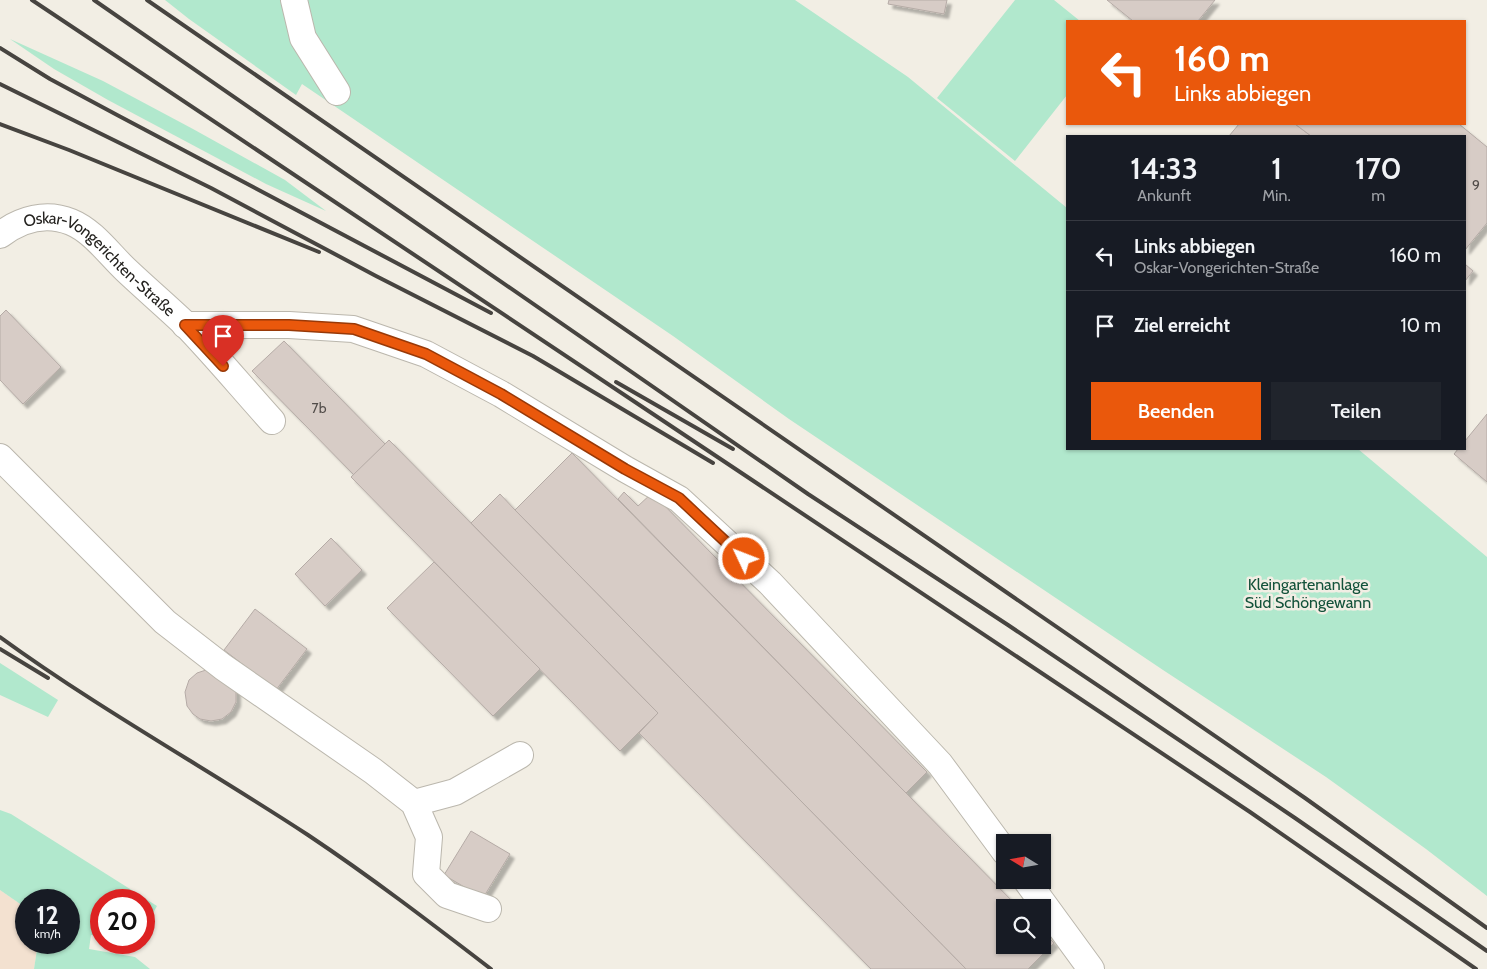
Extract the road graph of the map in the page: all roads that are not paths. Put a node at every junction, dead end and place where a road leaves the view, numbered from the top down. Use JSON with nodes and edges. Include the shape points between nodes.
{"nodes":[{"id":1,"x":294,"y":0,"type":"edge"},
{"id":2,"x":337,"y":92,"type":"dead end"},
{"id":3,"x":0,"y":235,"type":"edge"},
{"id":4,"x":185,"y":325,"type":"junction"},
{"id":5,"x":272,"y":421,"type":"dead end"},
{"id":6,"x":0,"y":457,"type":"edge"},
{"id":7,"x":520,"y":755,"type":"dead end"},
{"id":8,"x":414,"y":803,"type":"junction"},
{"id":9,"x":996,"y":840,"type":"edge"},
{"id":10,"x":1033,"y":889,"type":"edge"},
{"id":11,"x":488,"y":909,"type":"dead end"},
{"id":12,"x":1091,"y":969,"type":"edge"}],
"edges":[{"from":1,"to":2,"type":"lane","via":[[303,38]]},
{"from":3,"to":4,"type":"lane","name":"Oskar-Vongerichten-Straße","via":[[10,227],[38,218],[72,222],[94,238]]},
{"from":4,"to":5,"type":"lane","name":"Oskar-Vongerichten-Straße"},
{"from":4,"to":9,"type":"lane","via":[[354,329],[426,354],[679,498],[770,583],[940,764]]},
{"from":6,"to":8,"type":"lane","via":[[165,622]]},
{"from":7,"to":8,"type":"lane","via":[[455,792]]},
{"from":8,"to":11,"type":"lane","via":[[429,837],[426,874],[447,894]]},
{"from":10,"to":12,"type":"lane"}]}
